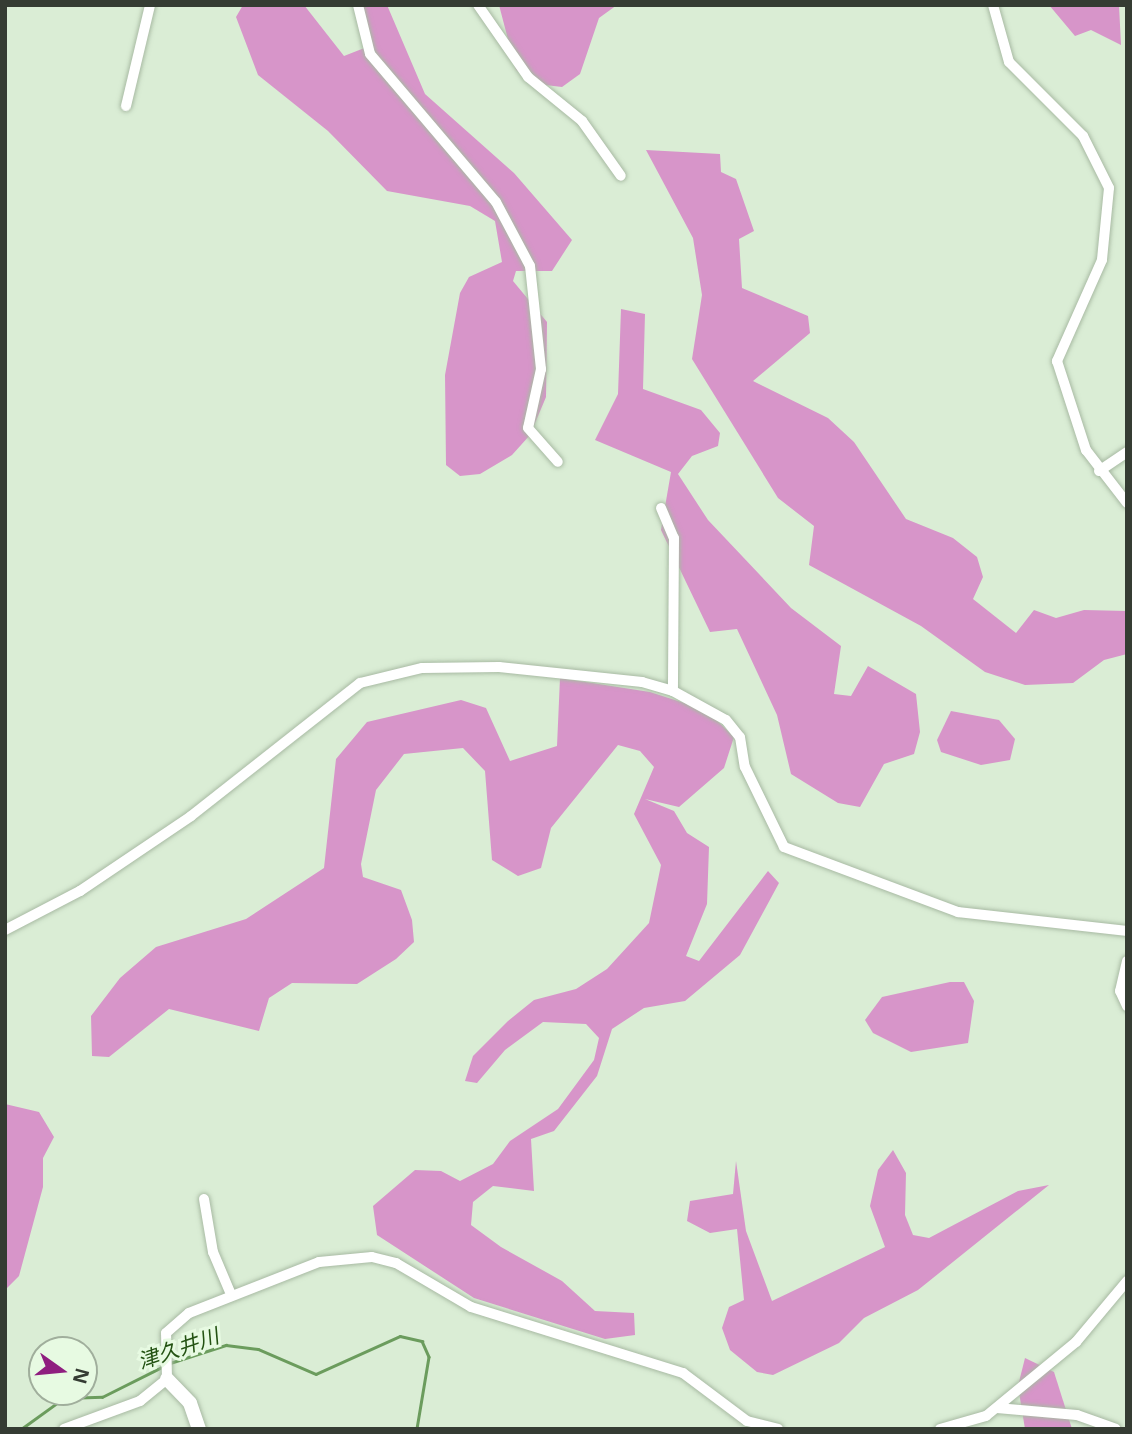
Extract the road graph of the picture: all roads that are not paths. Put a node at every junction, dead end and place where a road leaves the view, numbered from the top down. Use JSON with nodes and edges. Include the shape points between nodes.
{"nodes":[{"id":1,"x":150,"y":5,"type":"edge"},
{"id":2,"x":358,"y":5,"type":"edge"},
{"id":3,"x":478,"y":5,"type":"edge"},
{"id":4,"x":993,"y":5,"type":"edge"},
{"id":5,"x":126,"y":106,"type":"dead end"},
{"id":6,"x":621,"y":176,"type":"dead end"},
{"id":7,"x":1127,"y":452,"type":"edge"},
{"id":8,"x":558,"y":462,"type":"dead end"},
{"id":9,"x":1099,"y":471,"type":"junction"},
{"id":10,"x":1127,"y":503,"type":"edge"},
{"id":11,"x":662,"y":508,"type":"dead end"},
{"id":12,"x":673,"y":691,"type":"junction"},
{"id":13,"x":5,"y":930,"type":"edge"},
{"id":14,"x":1127,"y":931,"type":"edge"},
{"id":15,"x":1127,"y":961,"type":"edge"},
{"id":16,"x":1127,"y":1006,"type":"edge"},
{"id":17,"x":204,"y":1199,"type":"dead end"},
{"id":18,"x":1127,"y":1282,"type":"edge"},
{"id":19,"x":230,"y":1292,"type":"junction"},
{"id":20,"x":167,"y":1378,"type":"junction"},
{"id":21,"x":997,"y":1408,"type":"junction"},
{"id":22,"x":974,"y":1426,"type":"edge"},
{"id":23,"x":64,"y":1429,"type":"edge"},
{"id":24,"x":199,"y":1429,"type":"edge"},
{"id":25,"x":778,"y":1429,"type":"edge"},
{"id":26,"x":940,"y":1429,"type":"edge"},
{"id":27,"x":1116,"y":1429,"type":"edge"}],
"edges":[{"from":1,"to":5,"type":"street"},
{"from":2,"to":8,"type":"street","via":[[370,54],[496,202],[529,264],[541,369],[528,428]]},
{"from":3,"to":6,"type":"street","via":[[528,77],[582,121]]},
{"from":4,"to":9,"type":"street","via":[[1009,62],[1083,136],[1109,188],[1102,260],[1057,361],[1078,432]]},
{"from":7,"to":9,"type":"street"},
{"from":9,"to":10,"type":"street"},
{"from":11,"to":12,"type":"street","via":[[674,538]]},
{"from":12,"to":13,"type":"street","via":[[537,668],[422,668],[360,683],[182,823],[80,891]]},
{"from":12,"to":14,"type":"street","via":[[735,726],[745,767],[784,848],[958,912]]},
{"from":15,"to":16,"type":"street","via":[[1120,991]]},
{"from":17,"to":19,"type":"street","via":[[213,1252]]},
{"from":18,"to":21,"type":"street","via":[[1076,1342]]},
{"from":19,"to":20,"type":"street","via":[[166,1333]]},
{"from":19,"to":25,"type":"street","via":[[319,1262],[372,1257],[396,1263],[471,1307],[683,1373],[747,1421]]},
{"from":20,"to":23,"type":"street","via":[[140,1401]]},
{"from":20,"to":24,"type":"street","via":[[190,1403]]},
{"from":21,"to":22,"type":"street"},
{"from":21,"to":27,"type":"street","via":[[1077,1415]]},
{"from":22,"to":26,"type":"street"}]}
